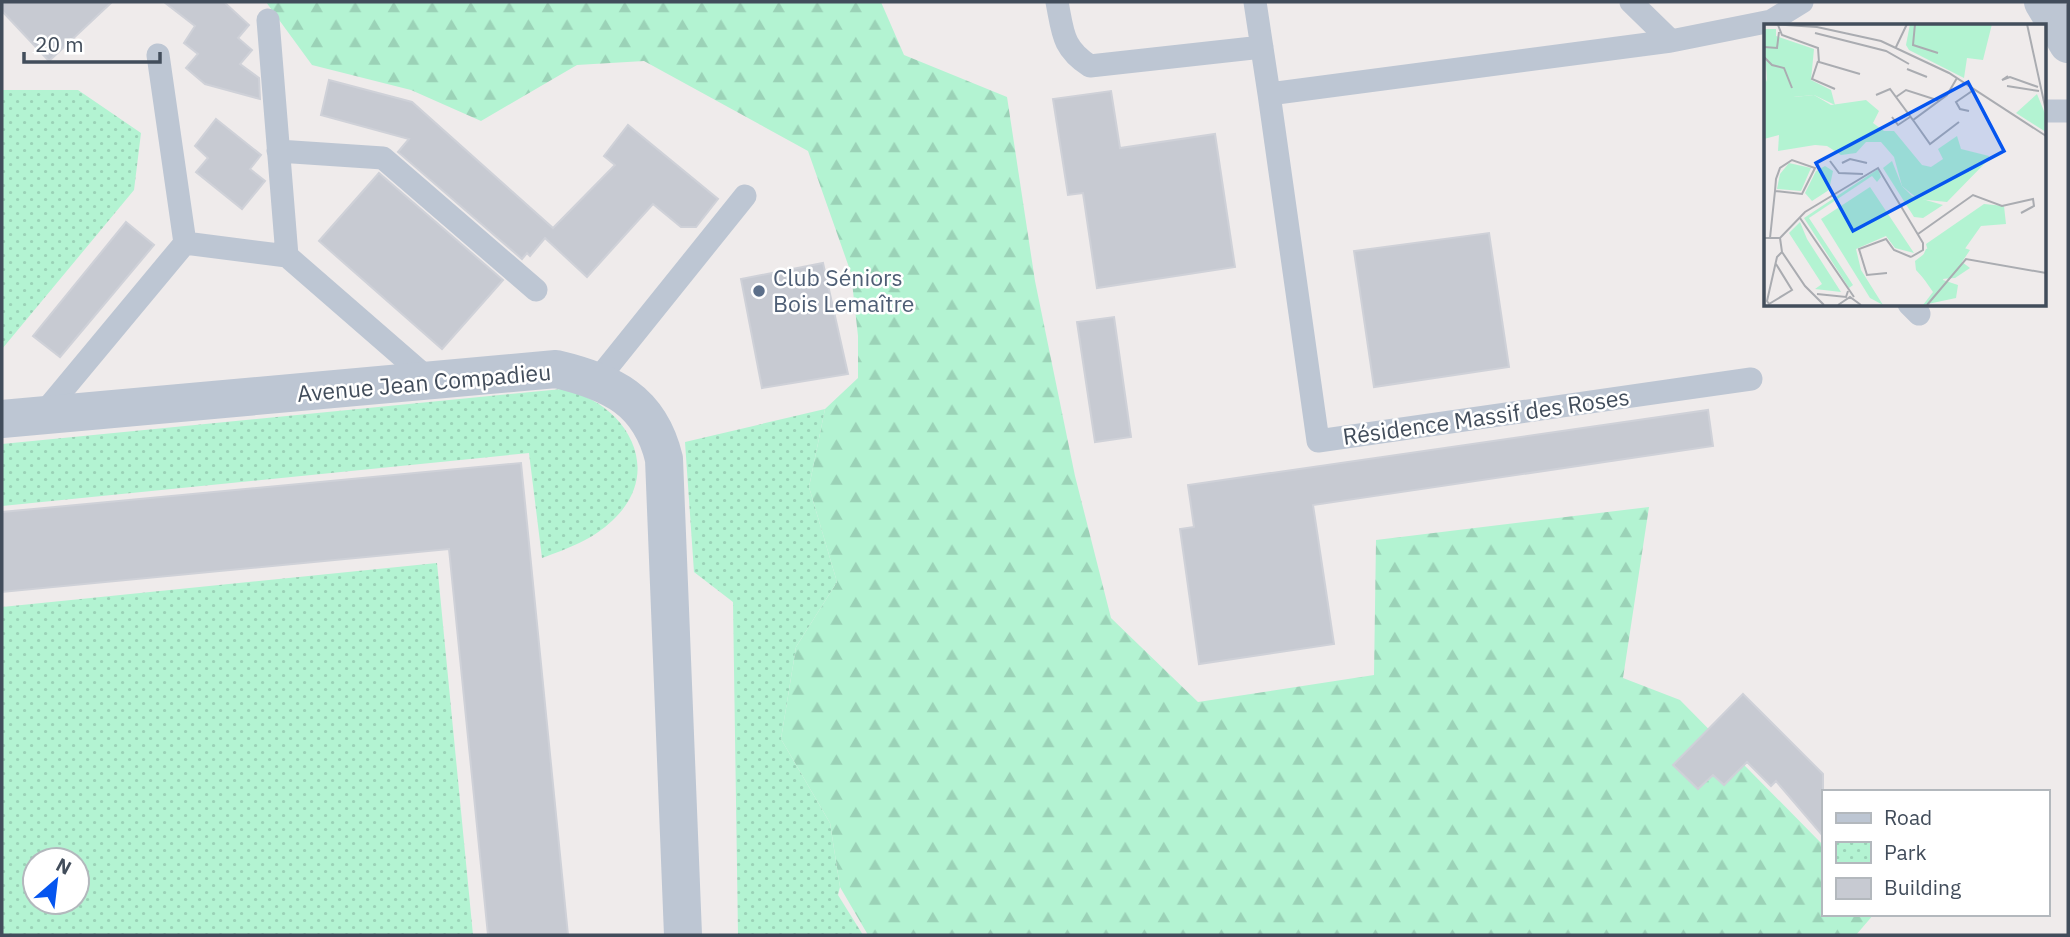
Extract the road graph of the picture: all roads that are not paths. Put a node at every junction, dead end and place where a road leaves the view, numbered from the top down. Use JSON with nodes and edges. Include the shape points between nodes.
{"nodes":[{"id":1,"x":1056,"y":2,"type":"edge"},
{"id":2,"x":1255,"y":2,"type":"edge"},
{"id":3,"x":1632,"y":2,"type":"edge"},
{"id":4,"x":1802,"y":2,"type":"edge"},
{"id":5,"x":2043,"y":2,"type":"edge"},
{"id":6,"x":268,"y":20,"type":"dead end"},
{"id":7,"x":1671,"y":41,"type":"junction"},
{"id":8,"x":2068,"y":44,"type":"edge"},
{"id":9,"x":1262,"y":47,"type":"junction"},
{"id":10,"x":158,"y":55,"type":"dead end"},
{"id":11,"x":1269,"y":93,"type":"junction"},
{"id":12,"x":2046,"y":111,"type":"edge"},
{"id":13,"x":2068,"y":111,"type":"edge"},
{"id":14,"x":278,"y":151,"type":"junction"},
{"id":15,"x":745,"y":196,"type":"dead end"},
{"id":16,"x":185,"y":243,"type":"junction"},
{"id":17,"x":287,"y":256,"type":"junction"},
{"id":18,"x":536,"y":290,"type":"dead end"},
{"id":19,"x":598,"y":379,"type":"junction"},
{"id":20,"x":1751,"y":379,"type":"dead end"},
{"id":21,"x":433,"y":383,"type":"junction"},
{"id":22,"x":42,"y":415,"type":"junction"},
{"id":23,"x":2,"y":419,"type":"edge"},
{"id":24,"x":683,"y":935,"type":"edge"}],
"edges":[{"from":1,"to":9,"type":"lane","via":[[1065,41],[1073,55],[1090,66]]},
{"from":2,"to":9,"type":"lane","name":"Résidence Massif des Roses"},
{"from":3,"to":7,"type":"lane"},
{"from":4,"to":7,"type":"lane","via":[[1771,21]]},
{"from":5,"to":8,"type":"street"},
{"from":6,"to":14,"type":"lane"},
{"from":7,"to":11,"type":"lane"},
{"from":9,"to":11,"type":"lane","name":"Résidence Massif des Roses"},
{"from":10,"to":16,"type":"lane"},
{"from":11,"to":20,"type":"lane","name":"Résidence Massif des Roses","via":[[1318,441]]},
{"from":12,"to":13,"type":"lane"},
{"from":14,"to":17,"type":"lane"},
{"from":14,"to":18,"type":"lane","via":[[383,158]]},
{"from":15,"to":19,"type":"lane"},
{"from":16,"to":17,"type":"lane"},
{"from":16,"to":22,"type":"lane"},
{"from":17,"to":21,"type":"lane"},
{"from":19,"to":21,"type":"street","name":"Avenue Jean Compadieu","via":[[556,369]]},
{"from":19,"to":24,"type":"street","name":"Avenue Jean Compadieu","via":[[633,402],[658,433],[664,459]]},
{"from":21,"to":22,"type":"street","name":"Avenue Jean Compadieu"},
{"from":22,"to":23,"type":"street","name":"Avenue Jean Compadieu"}]}
